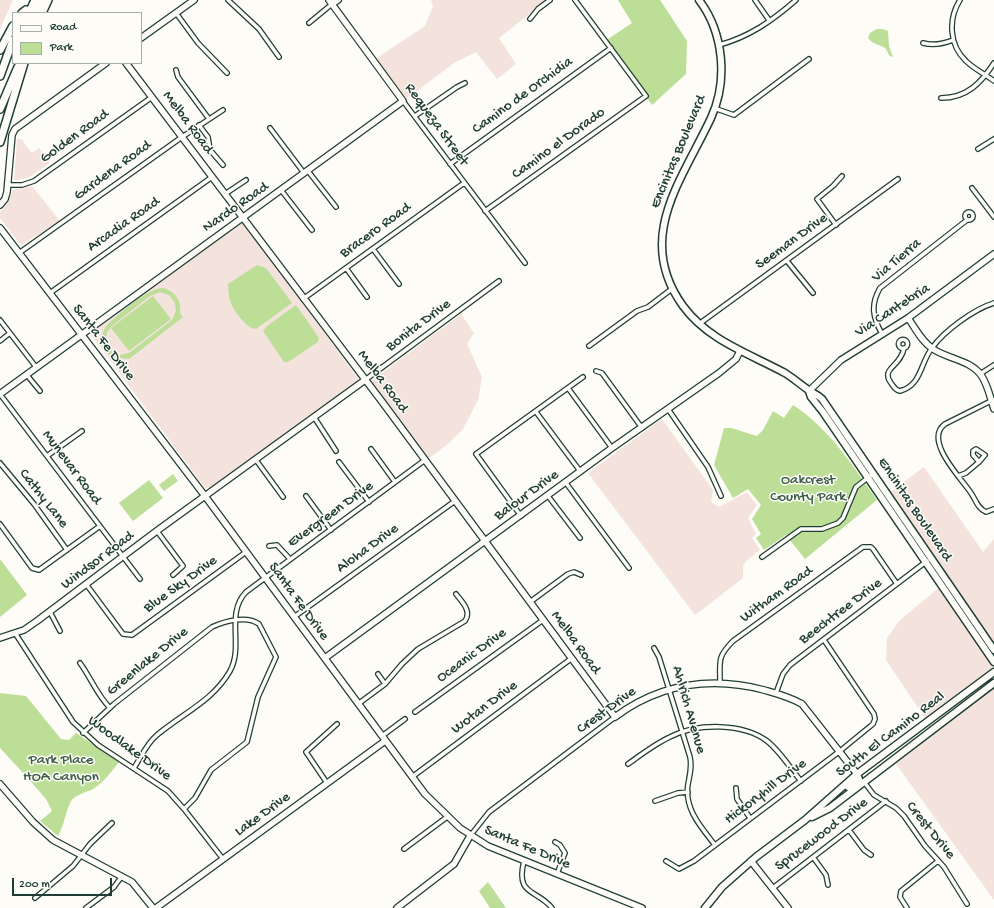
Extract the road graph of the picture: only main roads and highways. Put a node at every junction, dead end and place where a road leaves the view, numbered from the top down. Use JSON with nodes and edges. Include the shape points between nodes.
{"nodes":[{"id":1,"x":30,"y":0,"type":"edge"},
{"id":2,"x":35,"y":0,"type":"edge"},
{"id":3,"x":42,"y":0,"type":"edge"},
{"id":4,"x":48,"y":0,"type":"edge"},
{"id":5,"x":699,"y":0,"type":"edge"},
{"id":6,"x":26,"y":12,"type":"edge"},
{"id":7,"x":36,"y":12,"type":"edge"},
{"id":8,"x":42,"y":12,"type":"edge"},
{"id":9,"x":12,"y":28,"type":"edge"},
{"id":10,"x":11,"y":46,"type":"edge"},
{"id":11,"x":0,"y":50,"type":"edge"},
{"id":12,"x":20,"y":64,"type":"edge"},
{"id":13,"x":24,"y":64,"type":"edge"},
{"id":14,"x":0,"y":76,"type":"edge"},
{"id":15,"x":0,"y":109,"type":"edge"},
{"id":16,"x":0,"y":142,"type":"edge"},
{"id":17,"x":809,"y":391,"type":"junction"},
{"id":18,"x":944,"y":589,"type":"junction"},
{"id":19,"x":965,"y":607,"type":"junction"},
{"id":20,"x":994,"y":650,"type":"edge"},
{"id":21,"x":994,"y":662,"type":"edge"},
{"id":22,"x":994,"y":672,"type":"edge"},
{"id":23,"x":994,"y":682,"type":"edge"},
{"id":24,"x":956,"y":702,"type":"junction"},
{"id":25,"x":940,"y":724,"type":"junction"},
{"id":26,"x":857,"y":774,"type":"junction"},
{"id":27,"x":830,"y":808,"type":"junction"},
{"id":28,"x":805,"y":820,"type":"junction"},
{"id":29,"x":705,"y":908,"type":"edge"}],
"edges":[{"from":1,"to":6,"type":"highway"},
{"from":2,"to":6,"type":"highway"},
{"from":3,"to":7,"type":"highway"},
{"from":4,"to":8,"type":"highway"},
{"from":5,"to":17,"type":"main road","name":"Encinitas Boulevard","via":[[710,19],[719,45],[721,82],[714,108],[675,187],[662,236],[664,258],[673,288],[699,324],[710,334],[786,374]]},
{"from":9,"to":11,"type":"highway"},
{"from":10,"to":14,"type":"highway"},
{"from":12,"to":15,"type":"highway"},
{"from":13,"to":16,"type":"highway"},
{"from":17,"to":18,"type":"main road","name":"Encinitas Boulevard"},
{"from":17,"to":19,"type":"main road","name":"Encinitas Boulevard","via":[[822,399]]},
{"from":18,"to":19,"type":"main road","via":[[948,588]]},
{"from":18,"to":21,"type":"main road","name":"Encinitas Boulevard"},
{"from":19,"to":20,"type":"main road","name":"Encinitas Boulevard"},
{"from":22,"to":24,"type":"main road","name":"South El Camino Real"},
{"from":23,"to":25,"type":"main road","name":"South El Camino Real"},
{"from":24,"to":25,"type":"main road","via":[[940,720]]},
{"from":24,"to":26,"type":"main road","name":"South El Camino Real"},
{"from":25,"to":27,"type":"main road","name":"South El Camino Real"},
{"from":26,"to":27,"type":"main road","via":[[859,779],[840,794]]},
{"from":26,"to":28,"type":"main road","name":"South El Camino Real"},
{"from":27,"to":28,"type":"main road","name":"South El Camino Real"},
{"from":28,"to":29,"type":"main road","name":"South El Camino Real","via":[[751,861],[722,887]]}]}
